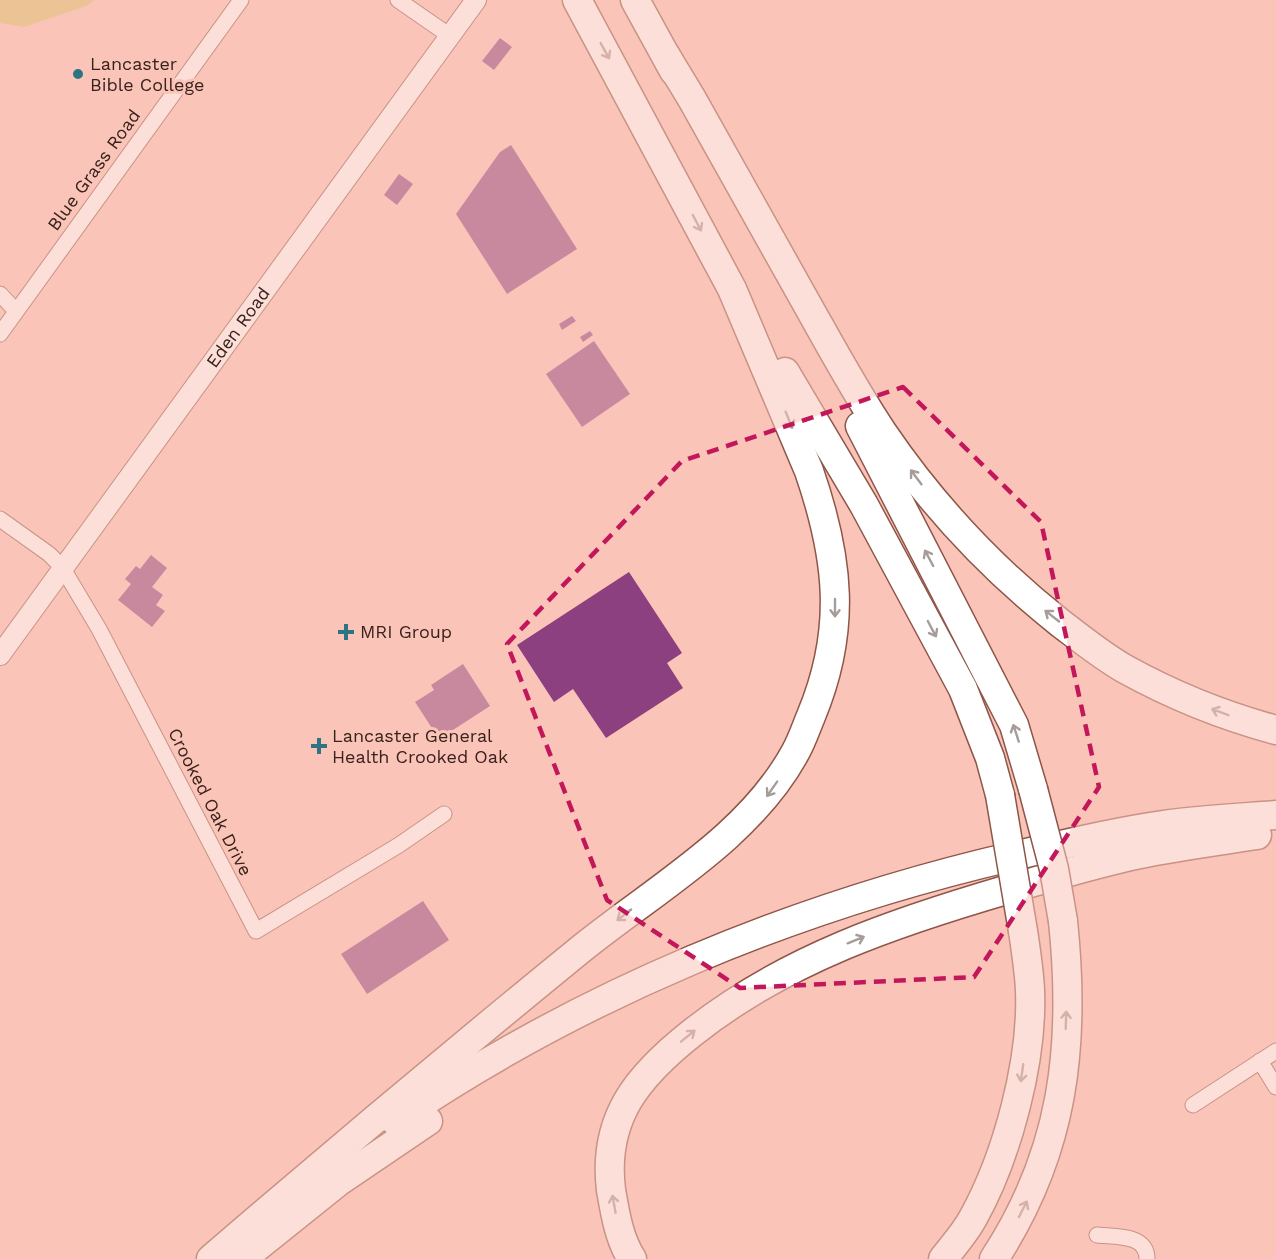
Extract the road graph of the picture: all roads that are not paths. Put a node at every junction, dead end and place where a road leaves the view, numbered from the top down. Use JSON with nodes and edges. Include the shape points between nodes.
{"nodes":[{"id":1,"x":241,"y":0,"type":"edge"},
{"id":2,"x":398,"y":0,"type":"edge"},
{"id":3,"x":476,"y":0,"type":"edge"},
{"id":4,"x":577,"y":0,"type":"edge"},
{"id":5,"x":635,"y":0,"type":"edge"},
{"id":6,"x":450,"y":36,"type":"junction"},
{"id":7,"x":666,"y":56,"type":"junction"},
{"id":8,"x":732,"y":289,"type":"junction"},
{"id":9,"x":0,"y":294,"type":"edge"},
{"id":10,"x":16,"y":311,"type":"junction"},
{"id":11,"x":0,"y":334,"type":"edge"},
{"id":12,"x":0,"y":519,"type":"edge"},
{"id":13,"x":62,"y":567,"type":"junction"},
{"id":14,"x":0,"y":655,"type":"edge"},
{"id":15,"x":1276,"y":730,"type":"edge"},
{"id":16,"x":444,"y":814,"type":"dead end"},
{"id":17,"x":1276,"y":815,"type":"edge"},
{"id":18,"x":1266,"y":835,"type":"edge"},
{"id":19,"x":1276,"y":1051,"type":"edge"},
{"id":20,"x":1260,"y":1061,"type":"junction"},
{"id":21,"x":1276,"y":1087,"type":"edge"},
{"id":22,"x":1193,"y":1105,"type":"dead end"},
{"id":23,"x":1097,"y":1234,"type":"dead end"},
{"id":24,"x":211,"y":1259,"type":"edge"},
{"id":25,"x":242,"y":1259,"type":"edge"},
{"id":26,"x":632,"y":1259,"type":"edge"},
{"id":27,"x":943,"y":1259,"type":"edge"},
{"id":28,"x":994,"y":1259,"type":"edge"},
{"id":29,"x":1147,"y":1259,"type":"edge"}],
"edges":[{"from":1,"to":10,"type":"street","name":"Blue Grass Road"},
{"from":2,"to":6,"type":"street"},
{"from":3,"to":6,"type":"street","name":"Eden Road"},
{"from":4,"to":8,"type":"highway","one_way":true},
{"from":5,"to":7,"type":"highway"},
{"from":6,"to":13,"type":"street","name":"Eden Road"},
{"from":15,"to":7,"type":"highway","one_way":true,"via":[[1187,699],[1125,669],[1024,594],[971,543],[918,481],[871,414]]},
{"from":28,"to":7,"type":"highway","one_way":true,"bridge":true,"via":[[1039,1175],[1062,1083],[1067,1014],[1063,921],[1033,789],[1014,725],[996,687]]},
{"from":8,"to":24,"type":"highway","one_way":true,"via":[[809,471],[832,556],[835,625],[818,700],[797,749],[767,796],[743,821],[386,1109]]},
{"from":8,"to":27,"type":"highway","one_way":true,"bridge":true,"via":[[912,590],[963,689],[1000,795],[1023,931],[1030,990],[1029,1023],[1014,1114],[992,1179],[972,1220]]},
{"from":9,"to":10,"type":"street"},
{"from":10,"to":11,"type":"street","name":"Blue Grass Road"},
{"from":12,"to":13,"type":"street","name":"Crooked Oak Drive"},
{"from":13,"to":14,"type":"street","name":"Eden Road"},
{"from":13,"to":16,"type":"street","name":"Crooked Oak Drive","via":[[99,629],[256,931]]},
{"from":17,"to":24,"type":"highway","via":[[1151,827],[941,873],[819,911],[690,960],[530,1038],[412,1110],[347,1154]]},
{"from":18,"to":25,"type":"highway","via":[[1151,843],[1027,867],[874,910],[707,972],[589,1027],[474,1092],[338,1182]]},
{"from":26,"to":18,"type":"highway","one_way":true,"via":[[618,1223],[611,1184],[613,1138],[621,1114],[639,1083],[662,1057],[732,1003],[797,966],[859,938],[950,907],[1140,854]]},
{"from":19,"to":20,"type":"street"},
{"from":20,"to":21,"type":"street"},
{"from":20,"to":22,"type":"street"},
{"from":23,"to":29,"type":"street","via":[[1137,1240],[1145,1247]]}]}
